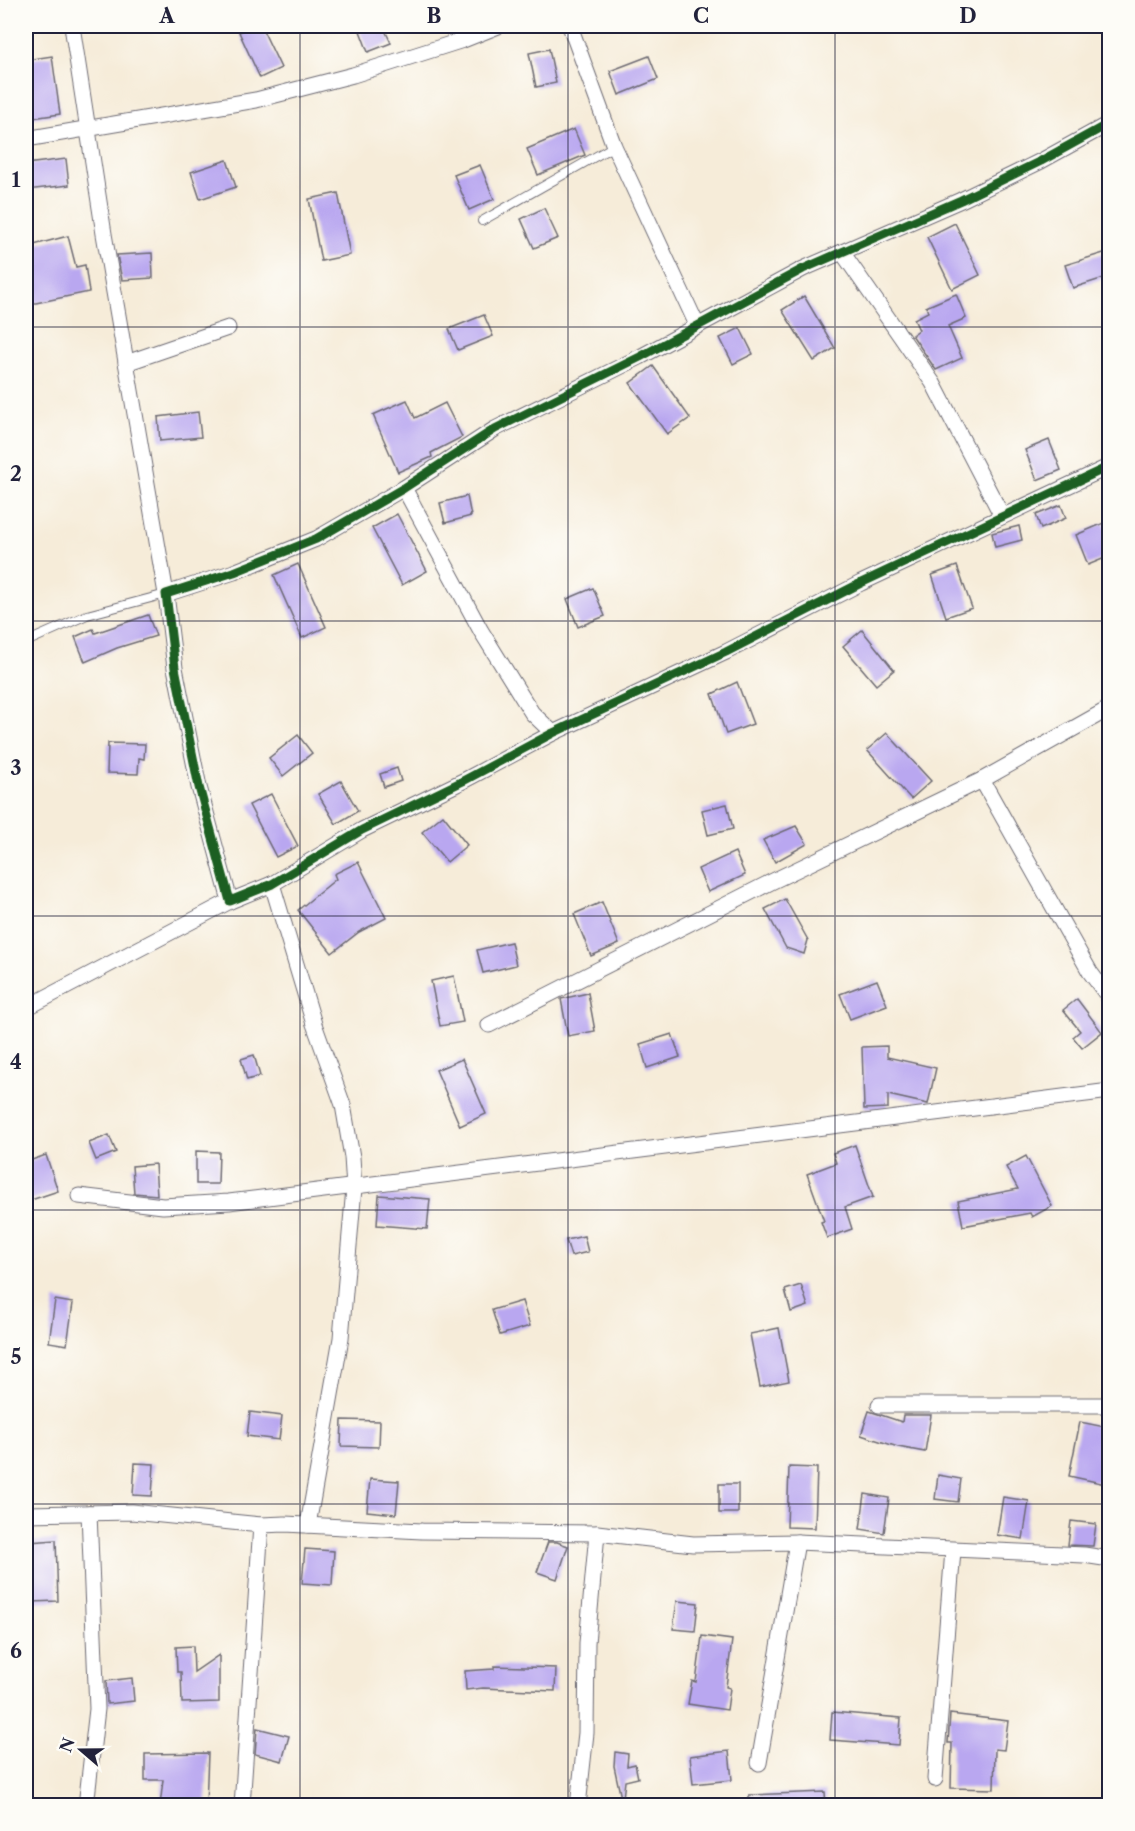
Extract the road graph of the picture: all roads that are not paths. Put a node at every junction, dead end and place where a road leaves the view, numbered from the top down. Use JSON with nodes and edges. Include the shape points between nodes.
{"nodes":[{"id":1,"x":72,"y":26,"type":"edge"},
{"id":2,"x":498,"y":26,"type":"edge"},
{"id":3,"x":570,"y":26,"type":"edge"},
{"id":4,"x":1110,"y":123,"type":"edge"},
{"id":5,"x":88,"y":130,"type":"junction"},
{"id":6,"x":26,"y":140,"type":"edge"},
{"id":7,"x":614,"y":146,"type":"junction"},
{"id":8,"x":482,"y":221,"type":"dead end"},
{"id":9,"x":842,"y":252,"type":"junction"},
{"id":10,"x":697,"y":325,"type":"junction"},
{"id":11,"x":228,"y":328,"type":"dead end"},
{"id":12,"x":126,"y":363,"type":"junction"},
{"id":13,"x":1110,"y":466,"type":"edge"},
{"id":14,"x":404,"y":488,"type":"junction"},
{"id":15,"x":1002,"y":516,"type":"junction"},
{"id":16,"x":166,"y":594,"type":"junction"},
{"id":17,"x":26,"y":642,"type":"edge"},
{"id":18,"x":1110,"y":708,"type":"edge"},
{"id":19,"x":553,"y":733,"type":"junction"},
{"id":20,"x":982,"y":780,"type":"junction"},
{"id":21,"x":272,"y":884,"type":"junction"},
{"id":22,"x":230,"y":901,"type":"junction"},
{"id":23,"x":1110,"y":999,"type":"edge"},
{"id":24,"x":26,"y":1008,"type":"edge"},
{"id":25,"x":489,"y":1025,"type":"dead end"},
{"id":26,"x":1015,"y":1103,"type":"dead end"},
{"id":27,"x":354,"y":1188,"type":"junction"},
{"id":28,"x":79,"y":1196,"type":"dead end"},
{"id":29,"x":1110,"y":1404,"type":"edge"},
{"id":30,"x":879,"y":1405,"type":"dead end"},
{"id":31,"x":89,"y":1513,"type":"junction"},
{"id":32,"x":26,"y":1514,"type":"edge"},
{"id":33,"x":261,"y":1525,"type":"junction"},
{"id":34,"x":308,"y":1525,"type":"junction"},
{"id":35,"x":597,"y":1533,"type":"junction"},
{"id":36,"x":797,"y":1542,"type":"junction"},
{"id":37,"x":953,"y":1550,"type":"junction"},
{"id":38,"x":1110,"y":1558,"type":"edge"},
{"id":39,"x":759,"y":1763,"type":"dead end"},
{"id":40,"x":935,"y":1779,"type":"dead end"},
{"id":41,"x":86,"y":1806,"type":"edge"},
{"id":42,"x":242,"y":1806,"type":"edge"},
{"id":43,"x":578,"y":1806,"type":"edge"}],
"edges":[{"from":1,"to":5,"type":"street"},
{"from":2,"to":5,"type":"street","via":[[375,68],[256,100]]},
{"from":3,"to":7,"type":"street"},
{"from":4,"to":9,"type":"street","via":[[962,200]]},
{"from":5,"to":6,"type":"street"},
{"from":5,"to":12,"type":"street"},
{"from":7,"to":8,"type":"lane"},
{"from":7,"to":10,"type":"street"},
{"from":9,"to":10,"type":"street","via":[[803,268]]},
{"from":9,"to":15,"type":"street","via":[[933,383]]},
{"from":10,"to":14,"type":"street","via":[[495,429]]},
{"from":11,"to":12,"type":"street"},
{"from":12,"to":16,"type":"street"},
{"from":13,"to":15,"type":"street"},
{"from":14,"to":16,"type":"street","via":[[316,539]]},
{"from":14,"to":19,"type":"street","via":[[481,631],[532,714]]},
{"from":15,"to":19,"type":"street"},
{"from":16,"to":17,"type":"lane","via":[[87,615]]},
{"from":16,"to":22,"type":"street","via":[[175,668],[196,776]]},
{"from":18,"to":20,"type":"street"},
{"from":19,"to":21,"type":"street","via":[[362,830]]},
{"from":20,"to":23,"type":"street","via":[[1090,972]]},
{"from":20,"to":25,"type":"street"},
{"from":21,"to":22,"type":"street"},
{"from":21,"to":27,"type":"street","via":[[343,1105]]},
{"from":22,"to":24,"type":"street"},
{"from":26,"to":27,"type":"street","via":[[1110,1091]]},
{"from":27,"to":28,"type":"street","via":[[163,1206]]},
{"from":27,"to":34,"type":"street","via":[[341,1338]]},
{"from":29,"to":30,"type":"street"},
{"from":31,"to":32,"type":"street"},
{"from":31,"to":33,"type":"street","via":[[132,1512]]},
{"from":31,"to":41,"type":"street","via":[[97,1709]]},
{"from":33,"to":34,"type":"street"},
{"from":33,"to":42,"type":"street"},
{"from":34,"to":35,"type":"street"},
{"from":35,"to":36,"type":"street","via":[[693,1544]]},
{"from":35,"to":43,"type":"street"},
{"from":36,"to":37,"type":"street"},
{"from":36,"to":39,"type":"street"},
{"from":37,"to":38,"type":"street"},
{"from":37,"to":40,"type":"street"}]}
